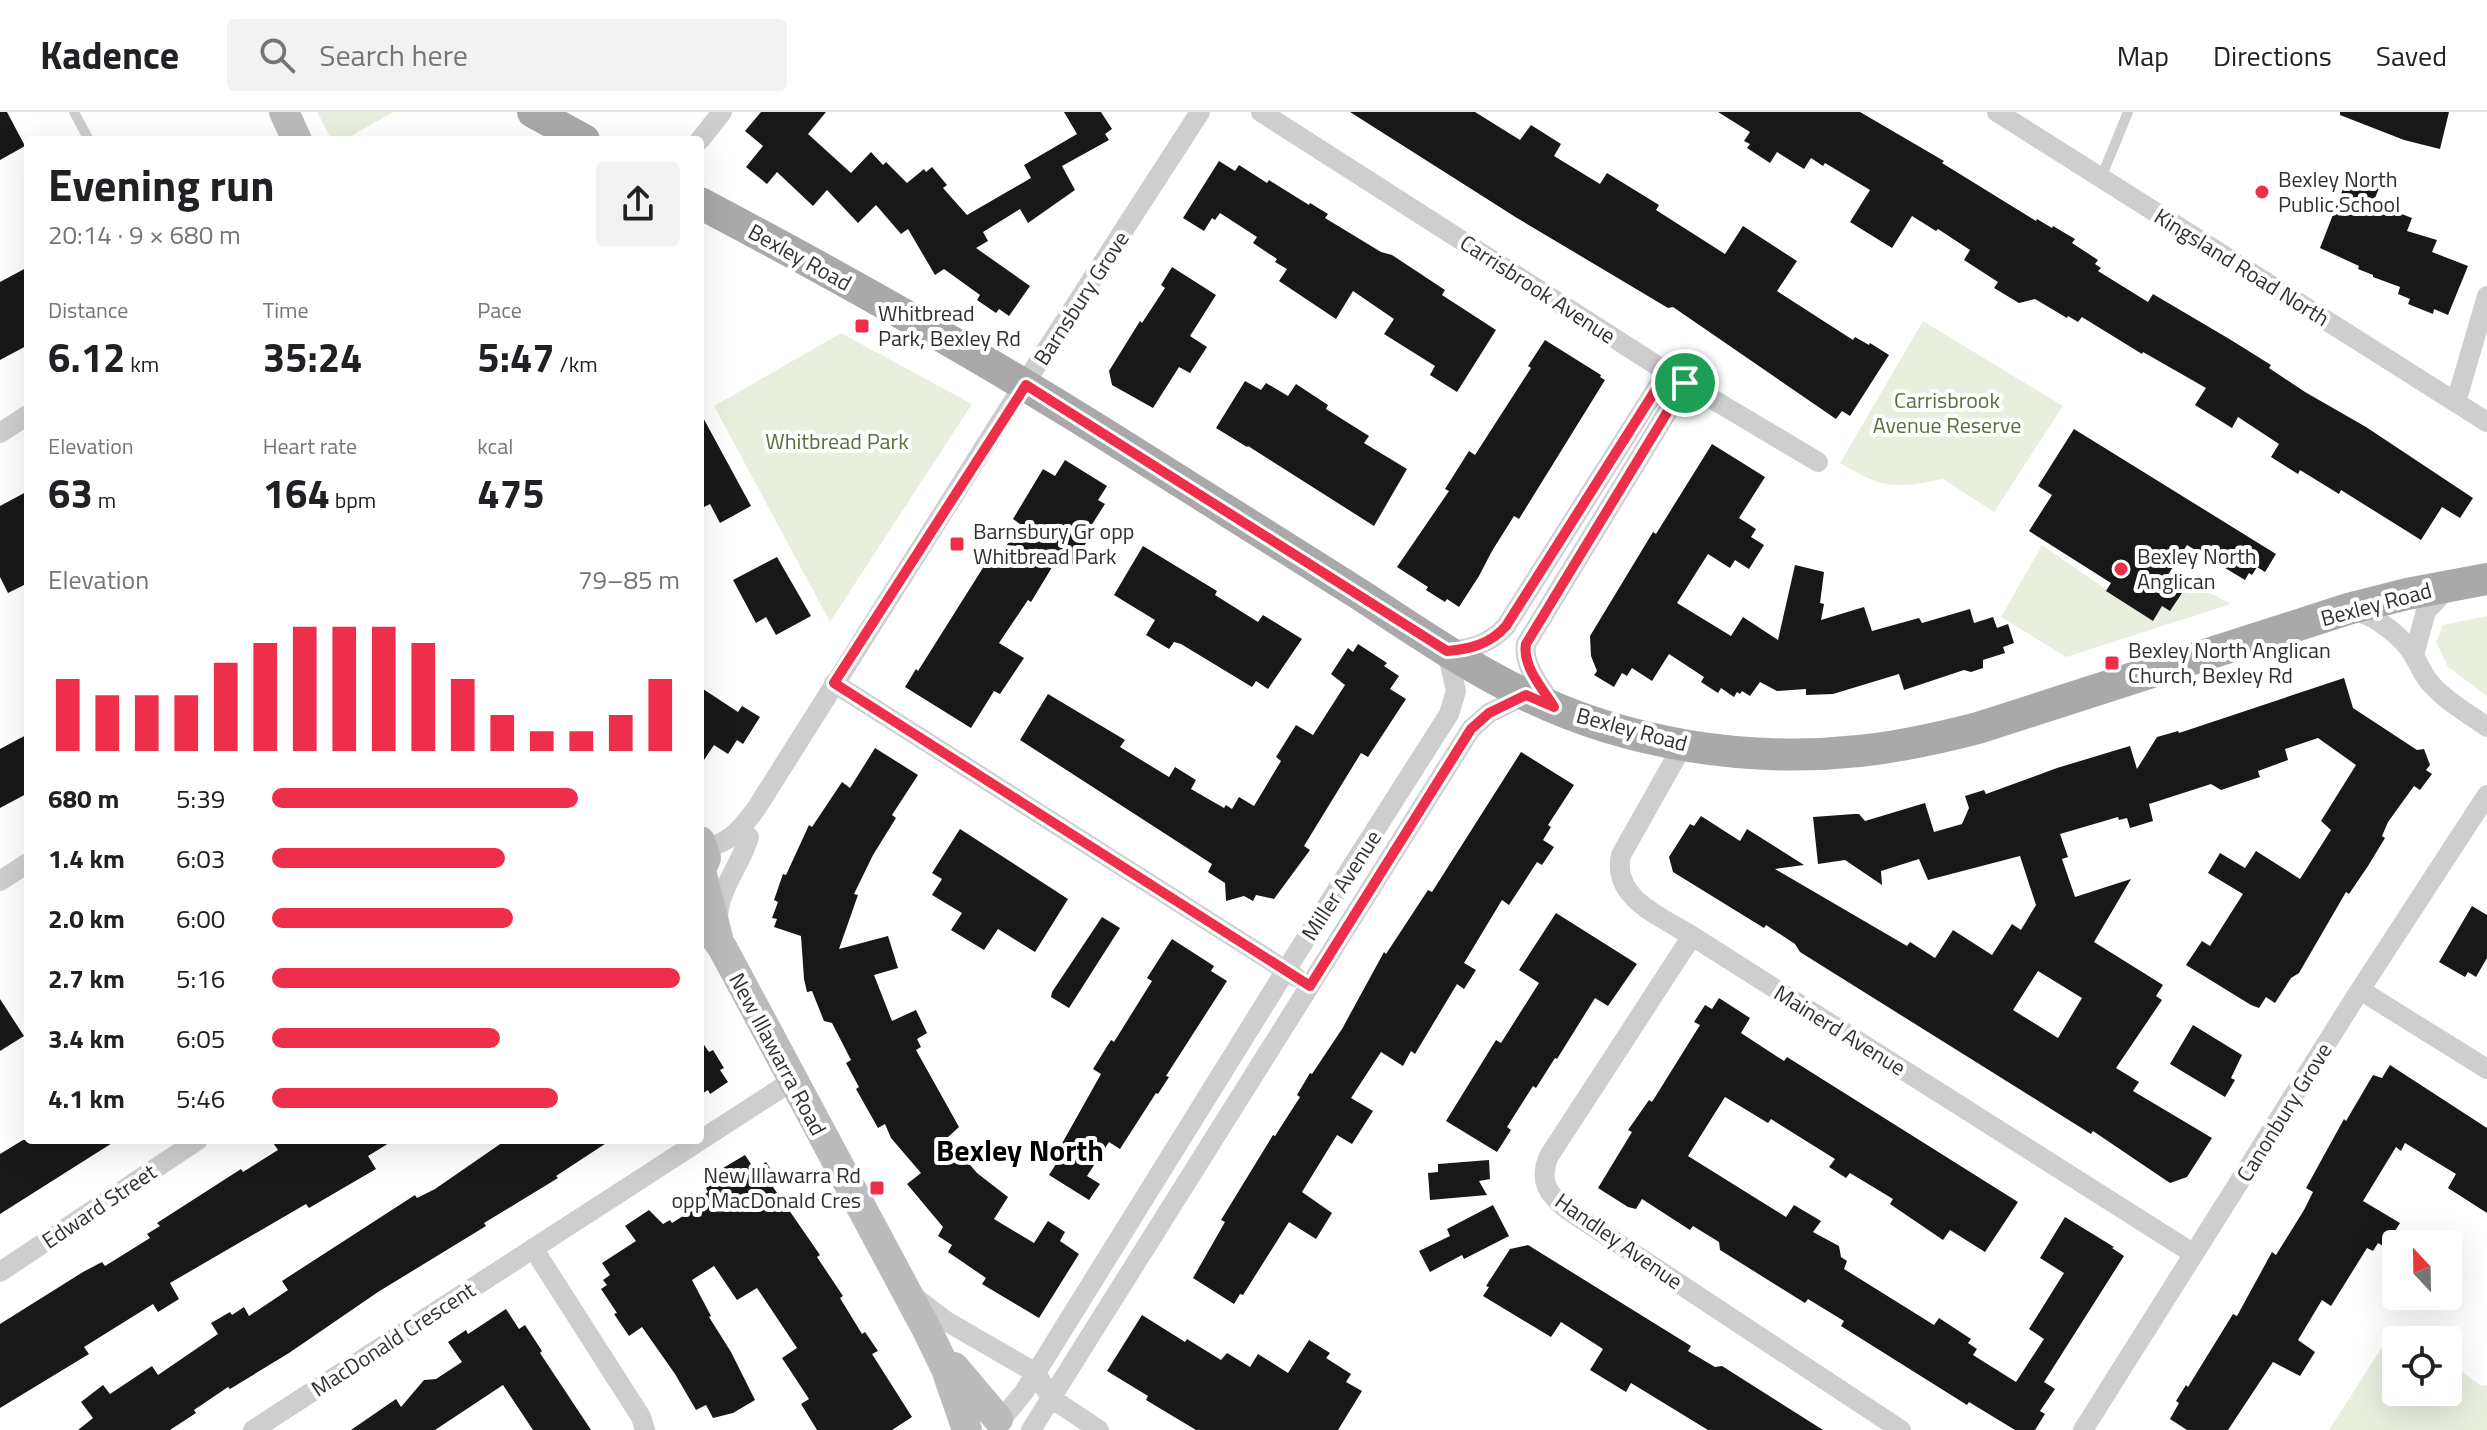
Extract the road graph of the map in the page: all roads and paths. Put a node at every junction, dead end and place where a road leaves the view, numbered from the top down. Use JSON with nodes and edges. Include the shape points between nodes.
{"nodes":[{"id":1,"x":74,"y":112,"type":"edge"},
{"id":2,"x":284,"y":112,"type":"edge"},
{"id":3,"x":533,"y":112,"type":"edge"},
{"id":4,"x":722,"y":112,"type":"edge"},
{"id":5,"x":1200,"y":112,"type":"edge"},
{"id":6,"x":1261,"y":112,"type":"edge"},
{"id":7,"x":1997,"y":112,"type":"edge"},
{"id":8,"x":2128,"y":112,"type":"edge"},
{"id":9,"x":87,"y":136,"type":"edge"},
{"id":10,"x":295,"y":136,"type":"edge"},
{"id":11,"x":577,"y":136,"type":"edge"},
{"id":12,"x":703,"y":136,"type":"edge"},
{"id":13,"x":2101,"y":178,"type":"junction"},
{"id":14,"x":704,"y":205,"type":"edge"},
{"id":15,"x":2487,"y":296,"type":"edge"},
{"id":16,"x":1667,"y":372,"type":"junction"},
{"id":17,"x":1685,"y":383,"type":"junction"},
{"id":18,"x":1026,"y":385,"type":"junction"},
{"id":19,"x":2456,"y":402,"type":"junction"},
{"id":20,"x":24,"y":418,"type":"edge"},
{"id":21,"x":2487,"y":422,"type":"edge"},
{"id":22,"x":0,"y":433,"type":"edge"},
{"id":23,"x":1818,"y":462,"type":"dead end"},
{"id":24,"x":2471,"y":581,"type":"edge"},
{"id":25,"x":2348,"y":609,"type":"junction"},
{"id":26,"x":1447,"y":651,"type":"junction"},
{"id":27,"x":2414,"y":655,"type":"junction"},
{"id":28,"x":834,"y":683,"type":"junction"},
{"id":29,"x":1540,"y":701,"type":"junction"},
{"id":30,"x":2487,"y":727,"type":"edge"},
{"id":31,"x":1683,"y":745,"type":"junction"},
{"id":32,"x":2487,"y":795,"type":"edge"},
{"id":33,"x":756,"y":809,"type":"junction"},
{"id":34,"x":749,"y":837,"type":"junction"},
{"id":35,"x":704,"y":855,"type":"edge"},
{"id":36,"x":704,"y":861,"type":"edge"},
{"id":37,"x":24,"y":866,"type":"edge"},
{"id":38,"x":704,"y":872,"type":"edge"},
{"id":39,"x":0,"y":881,"type":"edge"},
{"id":40,"x":704,"y":922,"type":"edge"},
{"id":41,"x":1692,"y":936,"type":"junction"},
{"id":42,"x":722,"y":947,"type":"junction"},
{"id":43,"x":1286,"y":970,"type":"junction"},
{"id":44,"x":1310,"y":986,"type":"junction"},
{"id":45,"x":2360,"y":990,"type":"junction"},
{"id":46,"x":2487,"y":1069,"type":"edge"},
{"id":47,"x":792,"y":1081,"type":"junction"},
{"id":48,"x":704,"y":1138,"type":"edge"},
{"id":49,"x":192,"y":1144,"type":"edge"},
{"id":50,"x":694,"y":1144,"type":"edge"},
{"id":51,"x":533,"y":1248,"type":"junction"},
{"id":52,"x":2194,"y":1254,"type":"junction"},
{"id":53,"x":0,"y":1272,"type":"edge"},
{"id":54,"x":901,"y":1282,"type":"junction"},
{"id":55,"x":1036,"y":1373,"type":"junction"},
{"id":56,"x":1051,"y":1398,"type":"junction"},
{"id":57,"x":990,"y":1426,"type":"edge"},
{"id":58,"x":253,"y":1430,"type":"edge"},
{"id":59,"x":645,"y":1430,"type":"edge"},
{"id":60,"x":1031,"y":1430,"type":"edge"},
{"id":61,"x":1099,"y":1430,"type":"edge"},
{"id":62,"x":1901,"y":1430,"type":"edge"},
{"id":63,"x":2083,"y":1430,"type":"edge"}],
"edges":[{"from":1,"to":9,"type":"lane"},
{"from":2,"to":10,"type":"main road"},
{"from":3,"to":11,"type":"main road"},
{"from":4,"to":12,"type":"street"},
{"from":5,"to":18,"type":"street","name":"Barnsbury Grove"},
{"from":6,"to":16,"type":"street","name":"Carrisbrook Avenue"},
{"from":7,"to":13,"type":"street","name":"Kingsland Road North"},
{"from":8,"to":13,"type":"lane"},
{"from":13,"to":19,"type":"street","name":"Kingsland Road North"},
{"from":14,"to":18,"type":"main road","name":"Bexley Road"},
{"from":15,"to":19,"type":"street"},
{"from":16,"to":17,"type":"street","name":"Carrisbrook Avenue"},
{"from":16,"to":26,"type":"street","via":[[1506,626],[1477,646]]},
{"from":17,"to":23,"type":"street","name":"Carrisbrook Avenue"},
{"from":17,"to":29,"type":"street","via":[[1526,644]]},
{"from":18,"to":26,"type":"main road","name":"Bexley Road"},
{"from":18,"to":28,"type":"street","name":"Barnsbury Grove"},
{"from":19,"to":21,"type":"street","name":"Kingsland Road North"},
{"from":20,"to":22,"type":"street"},
{"from":24,"to":25,"type":"main road","name":"Bexley Road"},
{"from":24,"to":27,"type":"street","via":[[2442,592],[2426,611]]},
{"from":25,"to":27,"type":"street","via":[[2376,618]]},
{"from":25,"to":31,"type":"main road","name":"Bexley Road","via":[[1920,742],[1857,752],[1789,754]]},
{"from":26,"to":29,"type":"main road","name":"Bexley Road"},
{"from":26,"to":43,"type":"street","name":"Miller Avenue","via":[[1456,695],[1449,714]]},
{"from":27,"to":30,"type":"street","via":[[2438,691]]},
{"from":28,"to":33,"type":"street","name":"Barnsbury Grove"},
{"from":28,"to":43,"type":"street"},
{"from":29,"to":31,"type":"main road","name":"Bexley Road"},
{"from":29,"to":44,"type":"street","name":"Miller Avenue","via":[[1489,713],[1471,729]]},
{"from":31,"to":41,"type":"street","name":"Mainerd Avenue","via":[[1621,855],[1619,875],[1637,901]]},
{"from":32,"to":45,"type":"street","name":"Canonbury Grove"},
{"from":33,"to":34,"type":"street","name":"Barnsbury Grove"},
{"from":33,"to":35,"type":"street","name":"Barnsbury Grove"},
{"from":34,"to":36,"type":"street","name":"Barnsbury Grove","via":[[727,864],[718,868]]},
{"from":34,"to":42,"type":"street","via":[[719,903]]},
{"from":37,"to":39,"type":"street"},
{"from":38,"to":42,"type":"main road","name":"New Illawarra Road"},
{"from":40,"to":42,"type":"main road","name":"New Illawarra Road"},
{"from":41,"to":52,"type":"street","name":"Mainerd Avenue"},
{"from":41,"to":62,"type":"street","name":"Handley Avenue","via":[[1549,1156],[1543,1172],[1547,1189],[1569,1211]]},
{"from":42,"to":47,"type":"main road","name":"New Illawarra Road"},
{"from":43,"to":44,"type":"street"},
{"from":43,"to":55,"type":"street","name":"Miller Avenue"},
{"from":44,"to":56,"type":"street","name":"Miller Avenue"},
{"from":45,"to":46,"type":"street"},
{"from":45,"to":52,"type":"street","name":"Canonbury Grove"},
{"from":47,"to":48,"type":"street","name":"MacDonald Crescent"},
{"from":47,"to":54,"type":"main road","name":"New Illawarra Road"},
{"from":49,"to":53,"type":"street","name":"Edward Street"},
{"from":50,"to":51,"type":"street","name":"MacDonald Crescent"},
{"from":51,"to":58,"type":"street","name":"MacDonald Crescent"},
{"from":51,"to":59,"type":"street"},
{"from":52,"to":63,"type":"street","name":"Canonbury Grove"},
{"from":54,"to":55,"type":"street","via":[[946,1321]]},
{"from":54,"to":57,"type":"main road","name":"New Illawarra Road","via":[[946,1369]]},
{"from":55,"to":56,"type":"street"},
{"from":55,"to":57,"type":"street","name":"Miller Avenue","via":[[1018,1401]]},
{"from":56,"to":60,"type":"street","name":"Miller Avenue"},
{"from":56,"to":61,"type":"street"}]}
